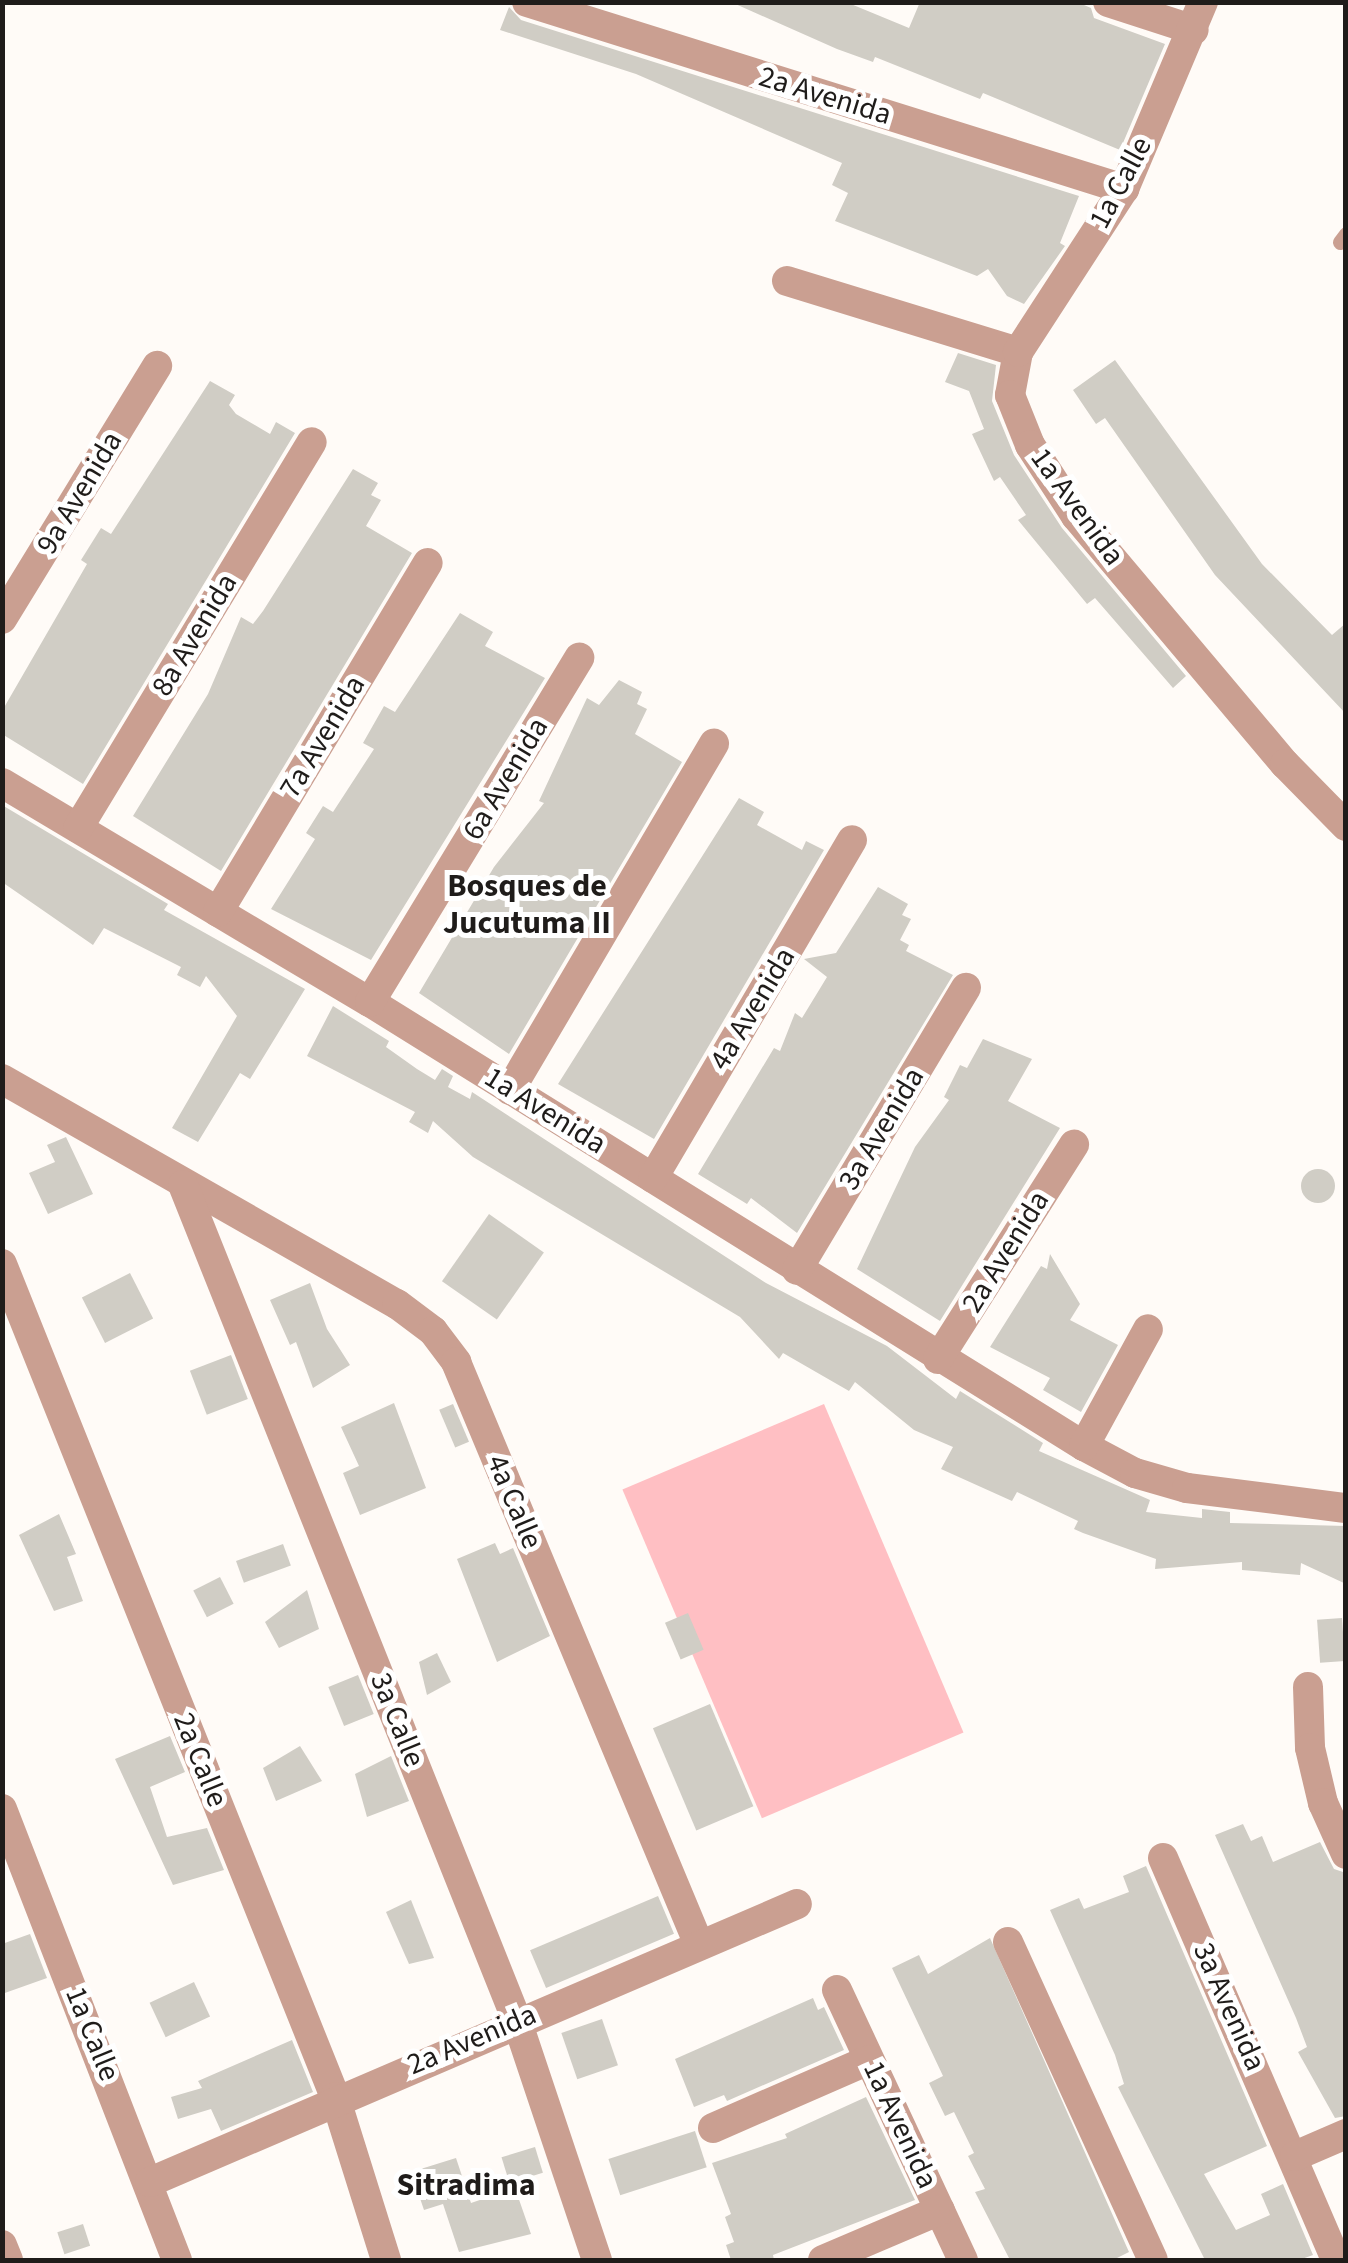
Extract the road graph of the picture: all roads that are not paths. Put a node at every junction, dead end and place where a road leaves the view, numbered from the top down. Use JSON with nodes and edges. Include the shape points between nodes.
{"nodes":[{"id":1,"x":527,"y":2,"type":"edge"},
{"id":2,"x":1108,"y":2,"type":"edge"},
{"id":3,"x":1198,"y":16,"type":"edge"},
{"id":4,"x":1124,"y":189,"type":"junction"},
{"id":5,"x":787,"y":281,"type":"dead end"},
{"id":6,"x":1018,"y":352,"type":"junction"},
{"id":7,"x":158,"y":366,"type":"dead end"},
{"id":8,"x":312,"y":442,"type":"dead end"},
{"id":9,"x":428,"y":563,"type":"dead end"},
{"id":10,"x":2,"y":620,"type":"edge"},
{"id":11,"x":579,"y":658,"type":"dead end"},
{"id":12,"x":714,"y":744,"type":"dead end"},
{"id":13,"x":2,"y":784,"type":"edge"},
{"id":14,"x":1346,"y":826,"type":"edge"},
{"id":15,"x":78,"y":828,"type":"junction"},
{"id":16,"x":852,"y":840,"type":"dead end"},
{"id":17,"x":218,"y":912,"type":"junction"},
{"id":18,"x":966,"y":988,"type":"dead end"},
{"id":19,"x":370,"y":1002,"type":"junction"},
{"id":20,"x":2,"y":1079,"type":"edge"},
{"id":21,"x":510,"y":1090,"type":"junction"},
{"id":22,"x":1074,"y":1145,"type":"dead end"},
{"id":23,"x":653,"y":1178,"type":"junction"},
{"id":24,"x":183,"y":1185,"type":"junction"},
{"id":25,"x":2,"y":1264,"type":"edge"},
{"id":26,"x":797,"y":1270,"type":"junction"},
{"id":27,"x":1148,"y":1329,"type":"dead end"},
{"id":28,"x":938,"y":1359,"type":"junction"},
{"id":29,"x":1084,"y":1446,"type":"junction"},
{"id":30,"x":1346,"y":1508,"type":"edge"},
{"id":31,"x":1308,"y":1687,"type":"dead end"},
{"id":32,"x":2,"y":1809,"type":"edge"},
{"id":33,"x":1346,"y":1854,"type":"edge"},
{"id":34,"x":1163,"y":1858,"type":"dead end"},
{"id":35,"x":797,"y":1904,"type":"dead end"},
{"id":36,"x":1008,"y":1942,"type":"dead end"},
{"id":37,"x":699,"y":1945,"type":"junction"},
{"id":38,"x":837,"y":1990,"type":"dead end"},
{"id":39,"x":518,"y":2021,"type":"junction"},
{"id":40,"x":869,"y":2060,"type":"junction"},
{"id":41,"x":335,"y":2097,"type":"junction"},
{"id":42,"x":714,"y":2128,"type":"dead end"},
{"id":43,"x":1346,"y":2134,"type":"edge"},
{"id":44,"x":1294,"y":2156,"type":"junction"},
{"id":45,"x":150,"y":2182,"type":"junction"},
{"id":46,"x":940,"y":2210,"type":"junction"},
{"id":47,"x":2,"y":2245,"type":"edge"},
{"id":48,"x":8,"y":2260,"type":"edge"},
{"id":49,"x":178,"y":2260,"type":"edge"},
{"id":50,"x":386,"y":2260,"type":"edge"},
{"id":51,"x":597,"y":2260,"type":"edge"},
{"id":52,"x":823,"y":2260,"type":"edge"},
{"id":53,"x":963,"y":2260,"type":"edge"},
{"id":54,"x":1153,"y":2260,"type":"edge"},
{"id":55,"x":1336,"y":2260,"type":"edge"}],
"edges":[{"from":1,"to":4,"type":"street","name":"2a Avenida"},
{"from":2,"to":3,"type":"street"},
{"from":3,"to":4,"type":"street","name":"1a Calle"},
{"from":4,"to":6,"type":"street","name":"1a Calle"},
{"from":5,"to":6,"type":"street"},
{"from":6,"to":14,"type":"street","name":"1a Avenida","via":[[1010,395],[1030,444],[1076,516],[1284,764]]},
{"from":7,"to":10,"type":"street","name":"9a Avenida"},
{"from":8,"to":15,"type":"street","name":"8a Avenida"},
{"from":9,"to":17,"type":"street","name":"7a Avenida"},
{"from":11,"to":19,"type":"street","name":"6a Avenida"},
{"from":12,"to":21,"type":"street"},
{"from":13,"to":15,"type":"street","name":"1a Avenida"},
{"from":15,"to":17,"type":"street","name":"1a Avenida"},
{"from":16,"to":23,"type":"street","name":"4a Avenida"},
{"from":17,"to":19,"type":"street","name":"1a Avenida"},
{"from":18,"to":26,"type":"street","name":"3a Avenida"},
{"from":19,"to":21,"type":"street","name":"1a Avenida"},
{"from":20,"to":24,"type":"street"},
{"from":21,"to":23,"type":"street","name":"1a Avenida"},
{"from":22,"to":28,"type":"street","name":"2a Avenida"},
{"from":23,"to":26,"type":"street","name":"1a Avenida"},
{"from":24,"to":37,"type":"street","name":"4a Calle","via":[[397,1304],[433,1331],[456,1362]]},
{"from":24,"to":39,"type":"street","name":"3a Calle"},
{"from":25,"to":41,"type":"street","name":"2a Calle"},
{"from":26,"to":28,"type":"street","name":"1a Avenida"},
{"from":27,"to":29,"type":"street"},
{"from":28,"to":29,"type":"street","name":"1a Avenida"},
{"from":29,"to":30,"type":"street","name":"1a Avenida","via":[[1135,1473],[1187,1488]]},
{"from":31,"to":33,"type":"street","via":[[1310,1748]]},
{"from":32,"to":45,"type":"street","name":"1a Calle"},
{"from":34,"to":44,"type":"street","name":"3a Avenida"},
{"from":35,"to":37,"type":"street","name":"2a Avenida"},
{"from":36,"to":54,"type":"street"},
{"from":37,"to":39,"type":"street","name":"2a Avenida"},
{"from":38,"to":40,"type":"street","name":"1a Avenida"},
{"from":39,"to":41,"type":"street","name":"2a Avenida"},
{"from":39,"to":51,"type":"street","name":"3a Calle"},
{"from":40,"to":42,"type":"street"},
{"from":40,"to":46,"type":"street","name":"1a Avenida"},
{"from":41,"to":45,"type":"street","name":"2a Avenida"},
{"from":41,"to":50,"type":"street","name":"2a Calle"},
{"from":43,"to":44,"type":"street"},
{"from":44,"to":55,"type":"street","name":"3a Avenida"},
{"from":45,"to":49,"type":"street","name":"1a Calle"},
{"from":46,"to":52,"type":"street"},
{"from":46,"to":53,"type":"street","name":"1a Avenida"},
{"from":47,"to":48,"type":"street"}]}
